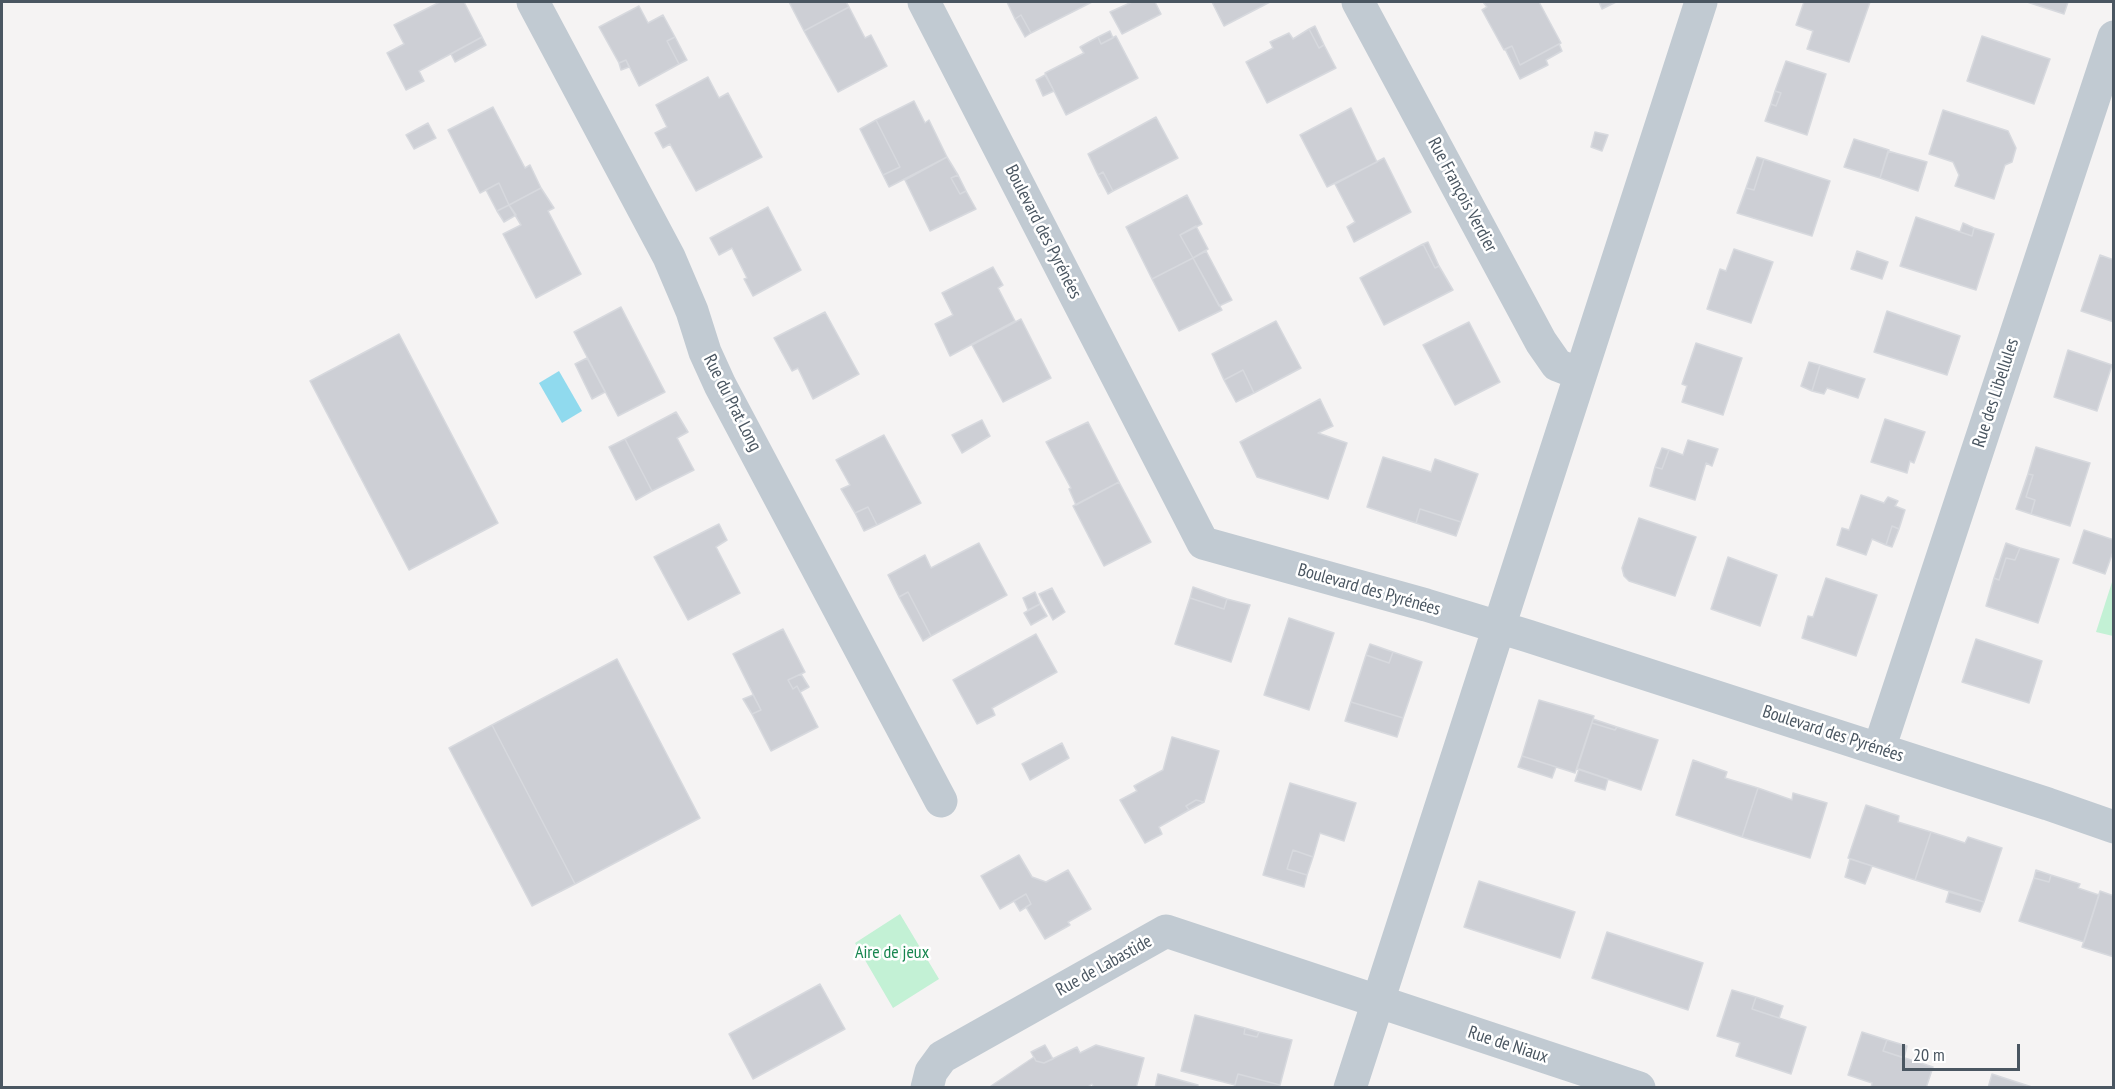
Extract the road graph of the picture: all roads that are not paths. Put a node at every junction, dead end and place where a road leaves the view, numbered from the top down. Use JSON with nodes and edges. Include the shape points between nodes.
{"nodes":[{"id":1,"x":533,"y":2,"type":"edge"},
{"id":2,"x":924,"y":2,"type":"edge"},
{"id":3,"x":1358,"y":2,"type":"edge"},
{"id":4,"x":1701,"y":2,"type":"edge"},
{"id":5,"x":2114,"y":37,"type":"edge"},
{"id":6,"x":1580,"y":374,"type":"junction"},
{"id":7,"x":1499,"y":627,"type":"junction"},
{"id":8,"x":1880,"y":749,"type":"junction"},
{"id":9,"x":940,"y":801,"type":"dead end"},
{"id":10,"x":2114,"y":827,"type":"edge"},
{"id":11,"x":1377,"y":1002,"type":"junction"},
{"id":12,"x":927,"y":1088,"type":"edge"},
{"id":13,"x":1350,"y":1088,"type":"edge"},
{"id":14,"x":1639,"y":1088,"type":"edge"}],
"edges":[{"from":1,"to":9,"type":"street","name":"Rue du Prat Long","via":[[669,257],[720,385]]},
{"from":2,"to":7,"type":"street","name":"Boulevard des Pyrénées","via":[[1203,543]]},
{"from":3,"to":6,"type":"street","name":"Rue François Verdier","via":[[1541,342],[1557,365]]},
{"from":4,"to":6,"type":"street"},
{"from":5,"to":8,"type":"street","name":"Rue des Libellules"},
{"from":6,"to":7,"type":"street"},
{"from":7,"to":8,"type":"street","name":"Boulevard des Pyrénées"},
{"from":7,"to":11,"type":"street"},
{"from":8,"to":10,"type":"street","name":"Boulevard des Pyrénées"},
{"from":11,"to":12,"type":"street","name":"Rue de Labastide","via":[[1166,932],[942,1057],[931,1072]]},
{"from":11,"to":13,"type":"street"},
{"from":11,"to":14,"type":"street","name":"Rue de Niaux"}]}
